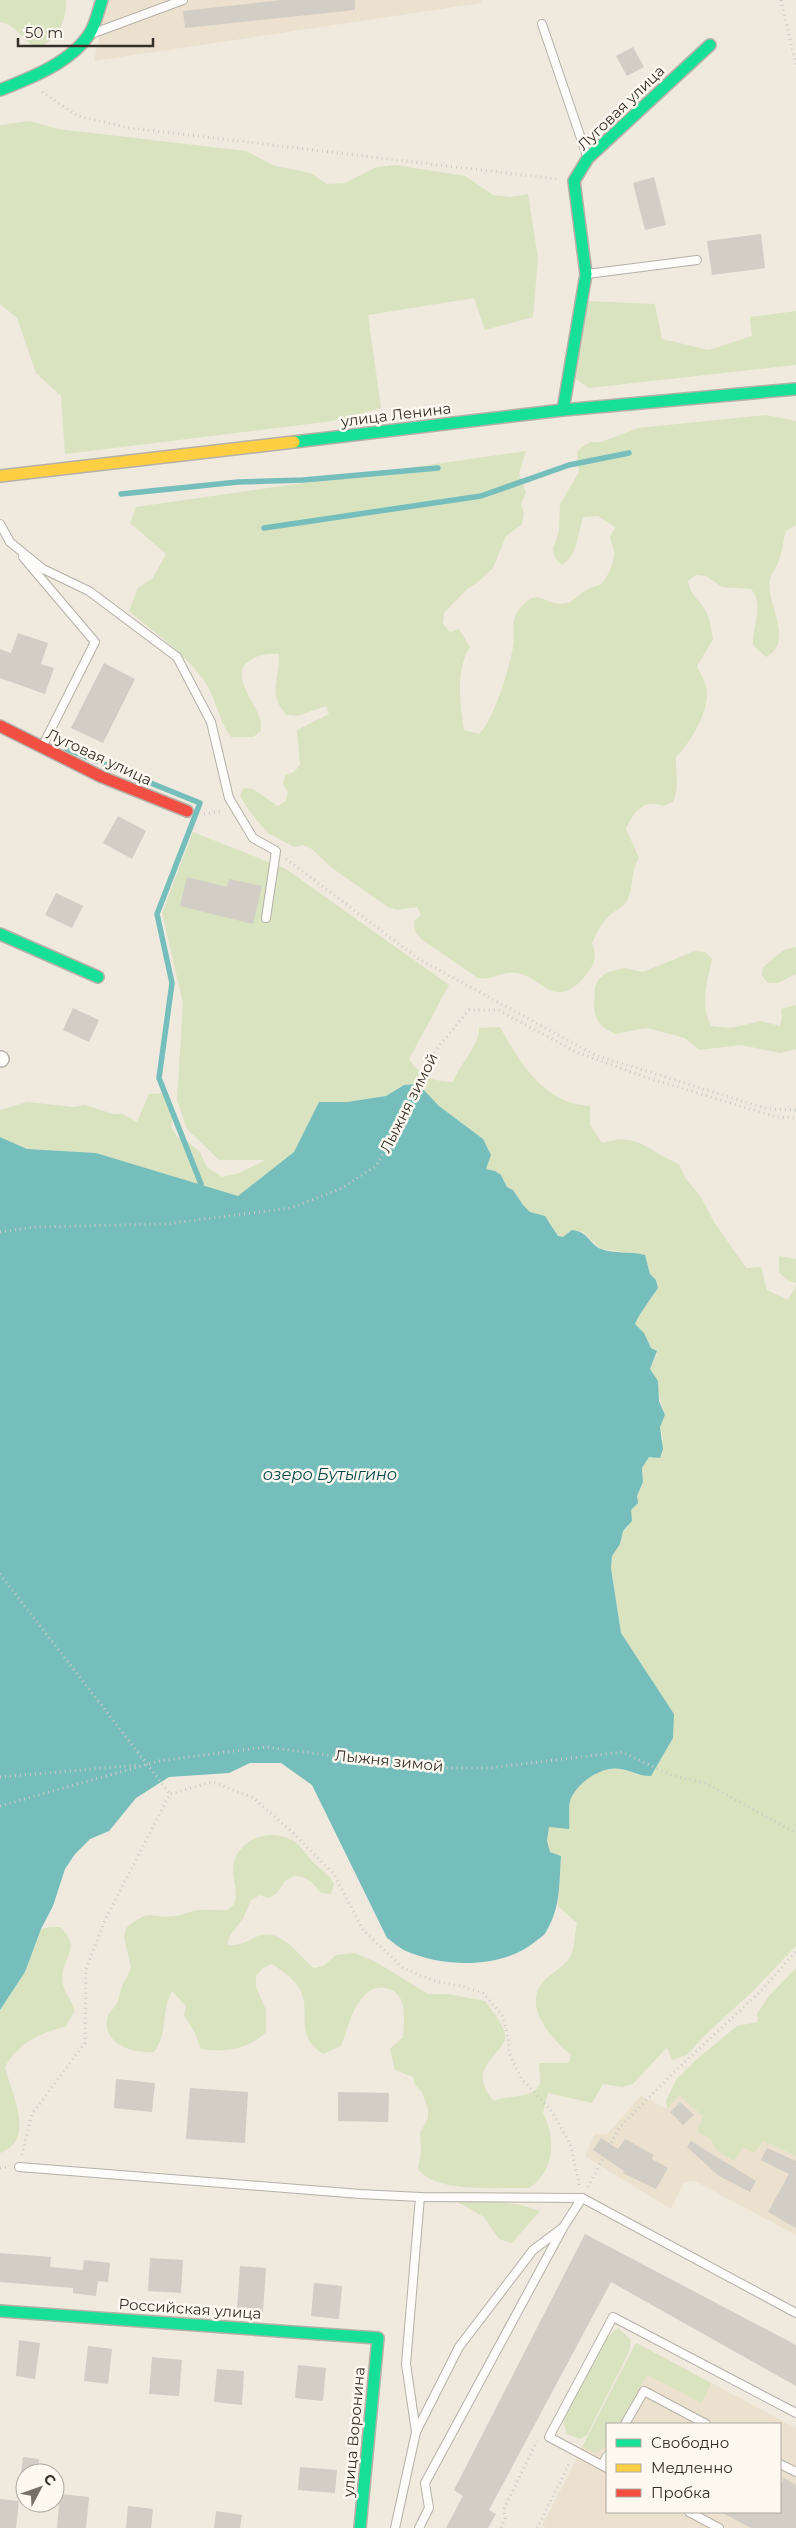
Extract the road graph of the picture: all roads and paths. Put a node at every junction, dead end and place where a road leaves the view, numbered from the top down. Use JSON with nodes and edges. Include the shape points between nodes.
{"nodes":[{"id":1,"x":102,"y":0,"type":"edge"},
{"id":2,"x":183,"y":0,"type":"edge"},
{"id":3,"x":781,"y":0,"type":"edge"},
{"id":4,"x":542,"y":24,"type":"dead end"},
{"id":5,"x":89,"y":35,"type":"junction"},
{"id":6,"x":710,"y":45,"type":"dead end"},
{"id":7,"x":796,"y":65,"type":"edge"},
{"id":8,"x":25,"y":80,"type":"junction"},
{"id":9,"x":0,"y":90,"type":"edge"},
{"id":10,"x":588,"y":158,"type":"junction"},
{"id":11,"x":574,"y":181,"type":"junction"},
{"id":12,"x":697,"y":260,"type":"dead end"},
{"id":13,"x":586,"y":274,"type":"junction"},
{"id":14,"x":796,"y":389,"type":"edge"},
{"id":15,"x":563,"y":410,"type":"junction"},
{"id":16,"x":0,"y":476,"type":"edge"},
{"id":17,"x":0,"y":524,"type":"edge"},
{"id":18,"x":10,"y":542,"type":"junction"},
{"id":19,"x":0,"y":726,"type":"edge"},
{"id":20,"x":42,"y":747,"type":"junction"},
{"id":21,"x":188,"y":811,"type":"dead end"},
{"id":22,"x":276,"y":851,"type":"junction"},
{"id":23,"x":266,"y":918,"type":"dead end"},
{"id":24,"x":0,"y":934,"type":"edge"},
{"id":25,"x":98,"y":977,"type":"dead end"},
{"id":26,"x":796,"y":1110,"type":"edge"},
{"id":27,"x":796,"y":1118,"type":"edge"},
{"id":28,"x":0,"y":1232,"type":"edge"},
{"id":29,"x":0,"y":1574,"type":"edge"},
{"id":30,"x":147,"y":1764,"type":"junction"},
{"id":31,"x":0,"y":1776,"type":"edge"},
{"id":32,"x":170,"y":1794,"type":"junction"},
{"id":33,"x":0,"y":1806,"type":"edge"},
{"id":34,"x":796,"y":1833,"type":"edge"},
{"id":35,"x":796,"y":1952,"type":"edge"},
{"id":36,"x":20,"y":2167,"type":"joint"},
{"id":37,"x":420,"y":2196,"type":"junction"},
{"id":38,"x":582,"y":2198,"type":"junction"},
{"id":39,"x":564,"y":2226,"type":"junction"},
{"id":40,"x":0,"y":2311,"type":"edge"},
{"id":41,"x":796,"y":2313,"type":"edge"},
{"id":42,"x":378,"y":2338,"type":"joint"},
{"id":43,"x":796,"y":2414,"type":"edge"},
{"id":44,"x":626,"y":2423,"type":"edge"},
{"id":45,"x":704,"y":2423,"type":"edge"},
{"id":46,"x":416,"y":2432,"type":"junction"},
{"id":47,"x":549,"y":2437,"type":"junction"},
{"id":48,"x":576,"y":2450,"type":"junction"},
{"id":49,"x":781,"y":2464,"type":"edge"},
{"id":50,"x":605,"y":2467,"type":"edge"},
{"id":51,"x":796,"y":2472,"type":"edge"},
{"id":52,"x":691,"y":2513,"type":"edge"},
{"id":53,"x":360,"y":2528,"type":"edge"},
{"id":54,"x":395,"y":2528,"type":"edge"},
{"id":55,"x":419,"y":2528,"type":"edge"},
{"id":56,"x":501,"y":2528,"type":"edge"},
{"id":57,"x":537,"y":2528,"type":"edge"},
{"id":58,"x":720,"y":2528,"type":"edge"}],
"edges":[{"from":1,"to":5,"type":"street"},
{"from":2,"to":5,"type":"lane"},
{"from":3,"to":7,"type":"path"},
{"from":4,"to":10,"type":"lane"},
{"from":5,"to":8,"type":"street","via":[[65,57]]},
{"from":6,"to":10,"type":"street","name":"Луговая улица"},
{"from":8,"to":9,"type":"street"},
{"from":8,"to":11,"type":"path","via":[[78,116],[130,128]]},
{"from":10,"to":11,"type":"street","name":"Луговая улица"},
{"from":11,"to":13,"type":"street"},
{"from":12,"to":13,"type":"lane"},
{"from":13,"to":15,"type":"street"},
{"from":14,"to":15,"type":"street","name":"улица Ленина"},
{"from":15,"to":16,"type":"street","name":"улица Ленина"},
{"from":17,"to":18,"type":"lane"},
{"from":18,"to":20,"type":"lane","via":[[94,642]]},
{"from":18,"to":22,"type":"lane","via":[[43,569],[89,591],[177,657],[211,722],[229,798],[253,838]]},
{"from":19,"to":20,"type":"street","name":"Луговая улица"},
{"from":20,"to":21,"type":"street","name":"Луговая улица","via":[[102,777]]},
{"from":22,"to":23,"type":"lane"},
{"from":22,"to":26,"type":"path","via":[[419,959],[595,1055],[768,1108]]},
{"from":24,"to":25,"type":"street"},
{"from":27,"to":28,"type":"path","name":"Лыжня зимой","via":[[776,1117],[576,1052],[498,1010],[469,1010],[435,1051],[377,1165],[342,1188],[282,1210],[165,1224],[34,1227]]},
{"from":29,"to":30,"type":"path"},
{"from":30,"to":31,"type":"path"},
{"from":30,"to":32,"type":"path"},
{"from":30,"to":33,"type":"path","name":"Лыжня зимой"},
{"from":30,"to":34,"type":"path","name":"Лыжня зимой","via":[[265,1746],[429,1768],[488,1768],[622,1752],[671,1775],[705,1783]]},
{"from":32,"to":36,"type":"path","via":[[105,1920],[86,1969],[85,2043],[32,2114]]},
{"from":32,"to":38,"type":"path","via":[[212,1782],[252,1798],[334,1874],[363,1930],[403,1968],[483,1994],[502,2015],[508,2037],[508,2054],[521,2078],[550,2109],[570,2143]]},
{"from":35,"to":38,"type":"path","via":[[764,1989],[619,2128]]},
{"from":36,"to":37,"type":"lane"},
{"from":37,"to":38,"type":"lane"},
{"from":37,"to":46,"type":"lane","via":[[406,2364]]},
{"from":38,"to":39,"type":"lane"},
{"from":38,"to":41,"type":"lane"},
{"from":39,"to":46,"type":"lane","via":[[533,2250],[459,2347]]},
{"from":39,"to":55,"type":"lane","via":[[425,2483],[429,2508]]},
{"from":40,"to":42,"type":"street","name":"Российская улица"},
{"from":42,"to":53,"type":"street","name":"улица Воронина"},
{"from":43,"to":47,"type":"lane","via":[[613,2317]]},
{"from":44,"to":45,"type":"lane","via":[[644,2391]]},
{"from":46,"to":54,"type":"lane"},
{"from":47,"to":48,"type":"lane"},
{"from":47,"to":56,"type":"path","via":[[541,2433],[504,2509],[506,2518]]},
{"from":48,"to":50,"type":"lane"},
{"from":48,"to":57,"type":"path"},
{"from":49,"to":51,"type":"lane"},
{"from":52,"to":58,"type":"lane"}]}
